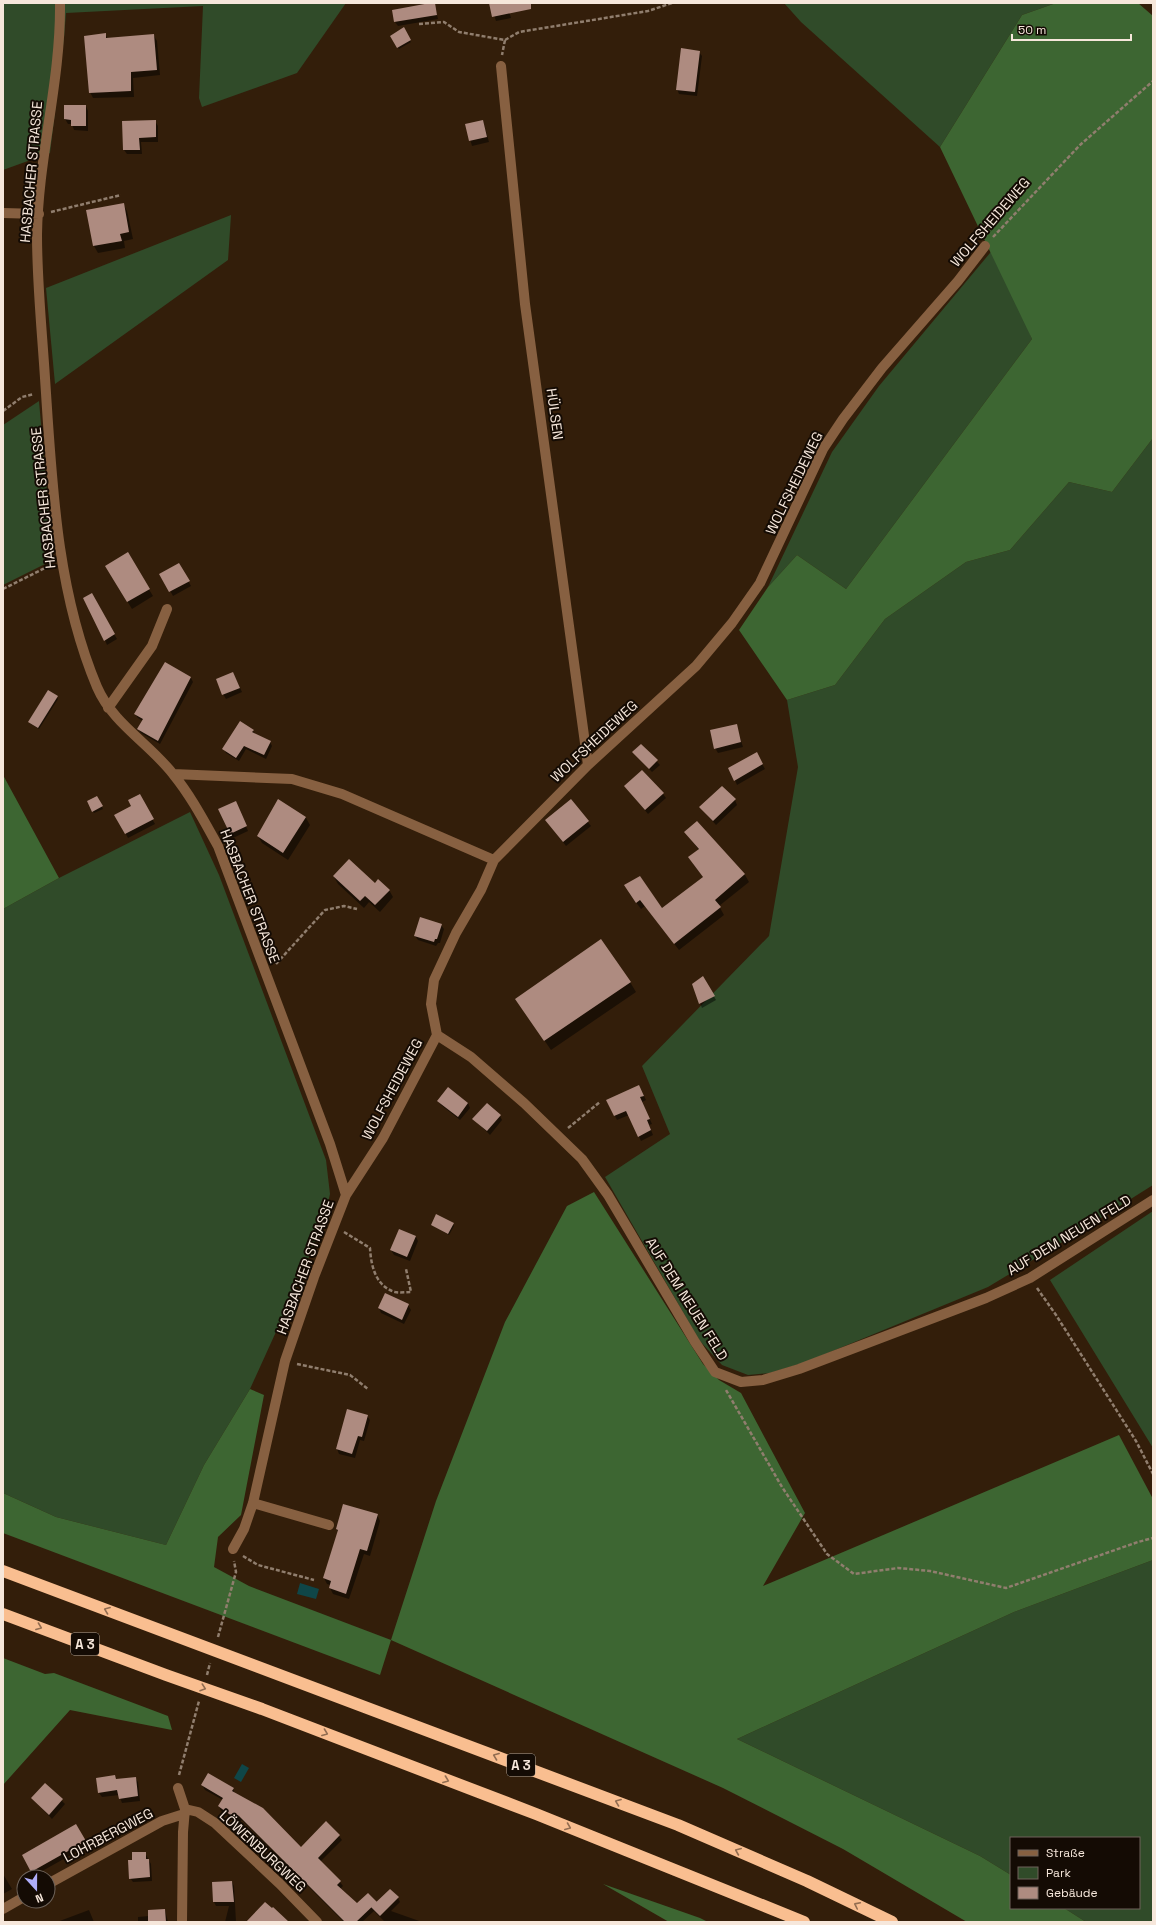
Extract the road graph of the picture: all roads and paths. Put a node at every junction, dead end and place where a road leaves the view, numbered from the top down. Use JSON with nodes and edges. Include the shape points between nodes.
{"nodes":[{"id":1,"x":60,"y":3,"type":"edge"},
{"id":2,"x":672,"y":3,"type":"edge"},
{"id":3,"x":419,"y":24,"type":"dead end"},
{"id":4,"x":506,"y":40,"type":"junction"},
{"id":5,"x":501,"y":66,"type":"joint"},
{"id":6,"x":1153,"y":81,"type":"edge"},
{"id":7,"x":120,"y":195,"type":"dead end"},
{"id":8,"x":3,"y":213,"type":"edge"},
{"id":9,"x":39,"y":214,"type":"junction"},
{"id":10,"x":985,"y":246,"type":"joint"},
{"id":11,"x":46,"y":392,"type":"junction"},
{"id":12,"x":3,"y":411,"type":"edge"},
{"id":13,"x":62,"y":560,"type":"junction"},
{"id":14,"x":3,"y":589,"type":"edge"},
{"id":15,"x":167,"y":609,"type":"dead end"},
{"id":16,"x":108,"y":708,"type":"junction"},
{"id":17,"x":588,"y":765,"type":"junction"},
{"id":18,"x":173,"y":774,"type":"junction"},
{"id":19,"x":494,"y":860,"type":"junction"},
{"id":20,"x":357,"y":909,"type":"dead end"},
{"id":21,"x":266,"y":975,"type":"junction"},
{"id":22,"x":437,"y":1035,"type":"junction"},
{"id":23,"x":600,"y":1102,"type":"dead end"},
{"id":24,"x":559,"y":1135,"type":"junction"},
{"id":25,"x":346,"y":1195,"type":"junction"},
{"id":26,"x":1153,"y":1200,"type":"edge"},
{"id":27,"x":335,"y":1226,"type":"junction"},
{"id":28,"x":406,"y":1269,"type":"dead end"},
{"id":29,"x":1030,"y":1278,"type":"junction"},
{"id":30,"x":285,"y":1361,"type":"junction"},
{"id":31,"x":715,"y":1372,"type":"junction"},
{"id":32,"x":368,"y":1390,"type":"dead end"},
{"id":33,"x":1153,"y":1474,"type":"edge"},
{"id":34,"x":253,"y":1503,"type":"junction"},
{"id":35,"x":329,"y":1525,"type":"dead end"},
{"id":36,"x":1153,"y":1538,"type":"edge"},
{"id":37,"x":233,"y":1549,"type":"junction"},
{"id":38,"x":3,"y":1571,"type":"edge"},
{"id":39,"x":314,"y":1580,"type":"dead end"},
{"id":40,"x":3,"y":1614,"type":"edge"},
{"id":41,"x":216,"y":1642,"type":"dead end"},
{"id":42,"x":212,"y":1657,"type":"dead end"},
{"id":43,"x":205,"y":1680,"type":"dead end"},
{"id":44,"x":201,"y":1695,"type":"dead end"},
{"id":45,"x":178,"y":1788,"type":"joint"},
{"id":46,"x":184,"y":1811,"type":"junction"},
{"id":47,"x":56,"y":1880,"type":"edge"},
{"id":48,"x":16,"y":1902,"type":"edge"},
{"id":49,"x":3,"y":1909,"type":"edge"},
{"id":50,"x":182,"y":1922,"type":"edge"},
{"id":51,"x":317,"y":1922,"type":"edge"},
{"id":52,"x":804,"y":1922,"type":"edge"},
{"id":53,"x":892,"y":1922,"type":"edge"}],
"edges":[{"from":1,"to":9,"type":"street","name":"HASBACHER STRASSE"},
{"from":2,"to":4,"type":"path","via":[[648,11],[520,32]]},
{"from":3,"to":4,"type":"path","via":[[444,22],[459,32]]},
{"from":4,"to":5,"type":"path"},
{"from":5,"to":17,"type":"street","name":"HÜLSEN","via":[[526,304]]},
{"from":6,"to":10,"type":"path","name":"WOLFSHEIDEWEG","via":[[1080,145]]},
{"from":7,"to":9,"type":"path"},
{"from":8,"to":9,"type":"street"},
{"from":9,"to":11,"type":"street","name":"HASBACHER STRASSE","via":[[37,235]]},
{"from":10,"to":17,"type":"street","name":"WOLFSHEIDEWEG","via":[[882,368],[843,419],[823,449],[760,583],[732,623],[696,666]]},
{"from":11,"to":12,"type":"path","via":[[22,397]]},
{"from":11,"to":13,"type":"street","name":"HASBACHER STRASSE"},
{"from":13,"to":14,"type":"path"},
{"from":13,"to":16,"type":"street","name":"HASBACHER STRASSE","via":[[88,663]]},
{"from":15,"to":16,"type":"street","via":[[152,646]]},
{"from":16,"to":18,"type":"street","name":"HASBACHER STRASSE"},
{"from":17,"to":19,"type":"street","name":"WOLFSHEIDEWEG"},
{"from":18,"to":19,"type":"street","via":[[292,779],[342,794]]},
{"from":18,"to":21,"type":"street","name":"HASBACHER STRASSE","via":[[198,809],[218,846]]},
{"from":19,"to":22,"type":"street","name":"WOLFSHEIDEWEG","via":[[434,980],[431,1004]]},
{"from":20,"to":21,"type":"path","via":[[344,906],[325,910]]},
{"from":21,"to":25,"type":"street","name":"HASBACHER STRASSE","via":[[330,1144]]},
{"from":22,"to":24,"type":"street","name":"AUF DEM NEUEN FELD","via":[[471,1057]]},
{"from":22,"to":25,"type":"street","name":"WOLFSHEIDEWEG","via":[[383,1138]]},
{"from":23,"to":24,"type":"path"},
{"from":24,"to":31,"type":"street","name":"AUF DEM NEUEN FELD","via":[[582,1159],[608,1195],[694,1342]]},
{"from":25,"to":27,"type":"street","name":"HASBACHER STRASSE"},
{"from":26,"to":29,"type":"street","name":"AUF DEM NEUEN FELD"},
{"from":27,"to":28,"type":"path","via":[[370,1248],[371,1264],[376,1278],[395,1292],[411,1292]]},
{"from":27,"to":30,"type":"street","name":"HASBACHER STRASSE"},
{"from":29,"to":31,"type":"street","name":"AUF DEM NEUEN FELD","via":[[923,1323],[799,1370],[763,1380],[741,1382]]},
{"from":29,"to":33,"type":"path","via":[[1136,1441]]},
{"from":30,"to":32,"type":"path","via":[[350,1375]]},
{"from":30,"to":34,"type":"street","name":"HASBACHER STRASSE"},
{"from":31,"to":36,"type":"path","via":[[798,1512],[827,1554],[854,1574],[877,1569],[930,1571],[1006,1588]]},
{"from":34,"to":35,"type":"street"},
{"from":34,"to":37,"type":"street","name":"HASBACHER STRASSE","via":[[244,1529]]},
{"from":37,"to":39,"type":"path","via":[[258,1565]]},
{"from":37,"to":41,"type":"path","via":[[236,1572]]},
{"from":53,"to":38,"type":"highway","number":"A 3","one_way":true,"via":[[808,1881],[678,1825]]},
{"from":40,"to":52,"type":"highway","number":"A 3","one_way":true,"via":[[529,1811]]},
{"from":42,"to":43,"type":"path"},
{"from":44,"to":45,"type":"path","via":[[179,1772]]},
{"from":45,"to":46,"type":"street"},
{"from":46,"to":47,"type":"street","name":"LOHRBERGWEG"},
{"from":46,"to":50,"type":"street"},
{"from":46,"to":51,"type":"street","name":"LÖWENBURGWEG","via":[[198,1812],[215,1823]]},
{"from":48,"to":49,"type":"street"}]}
